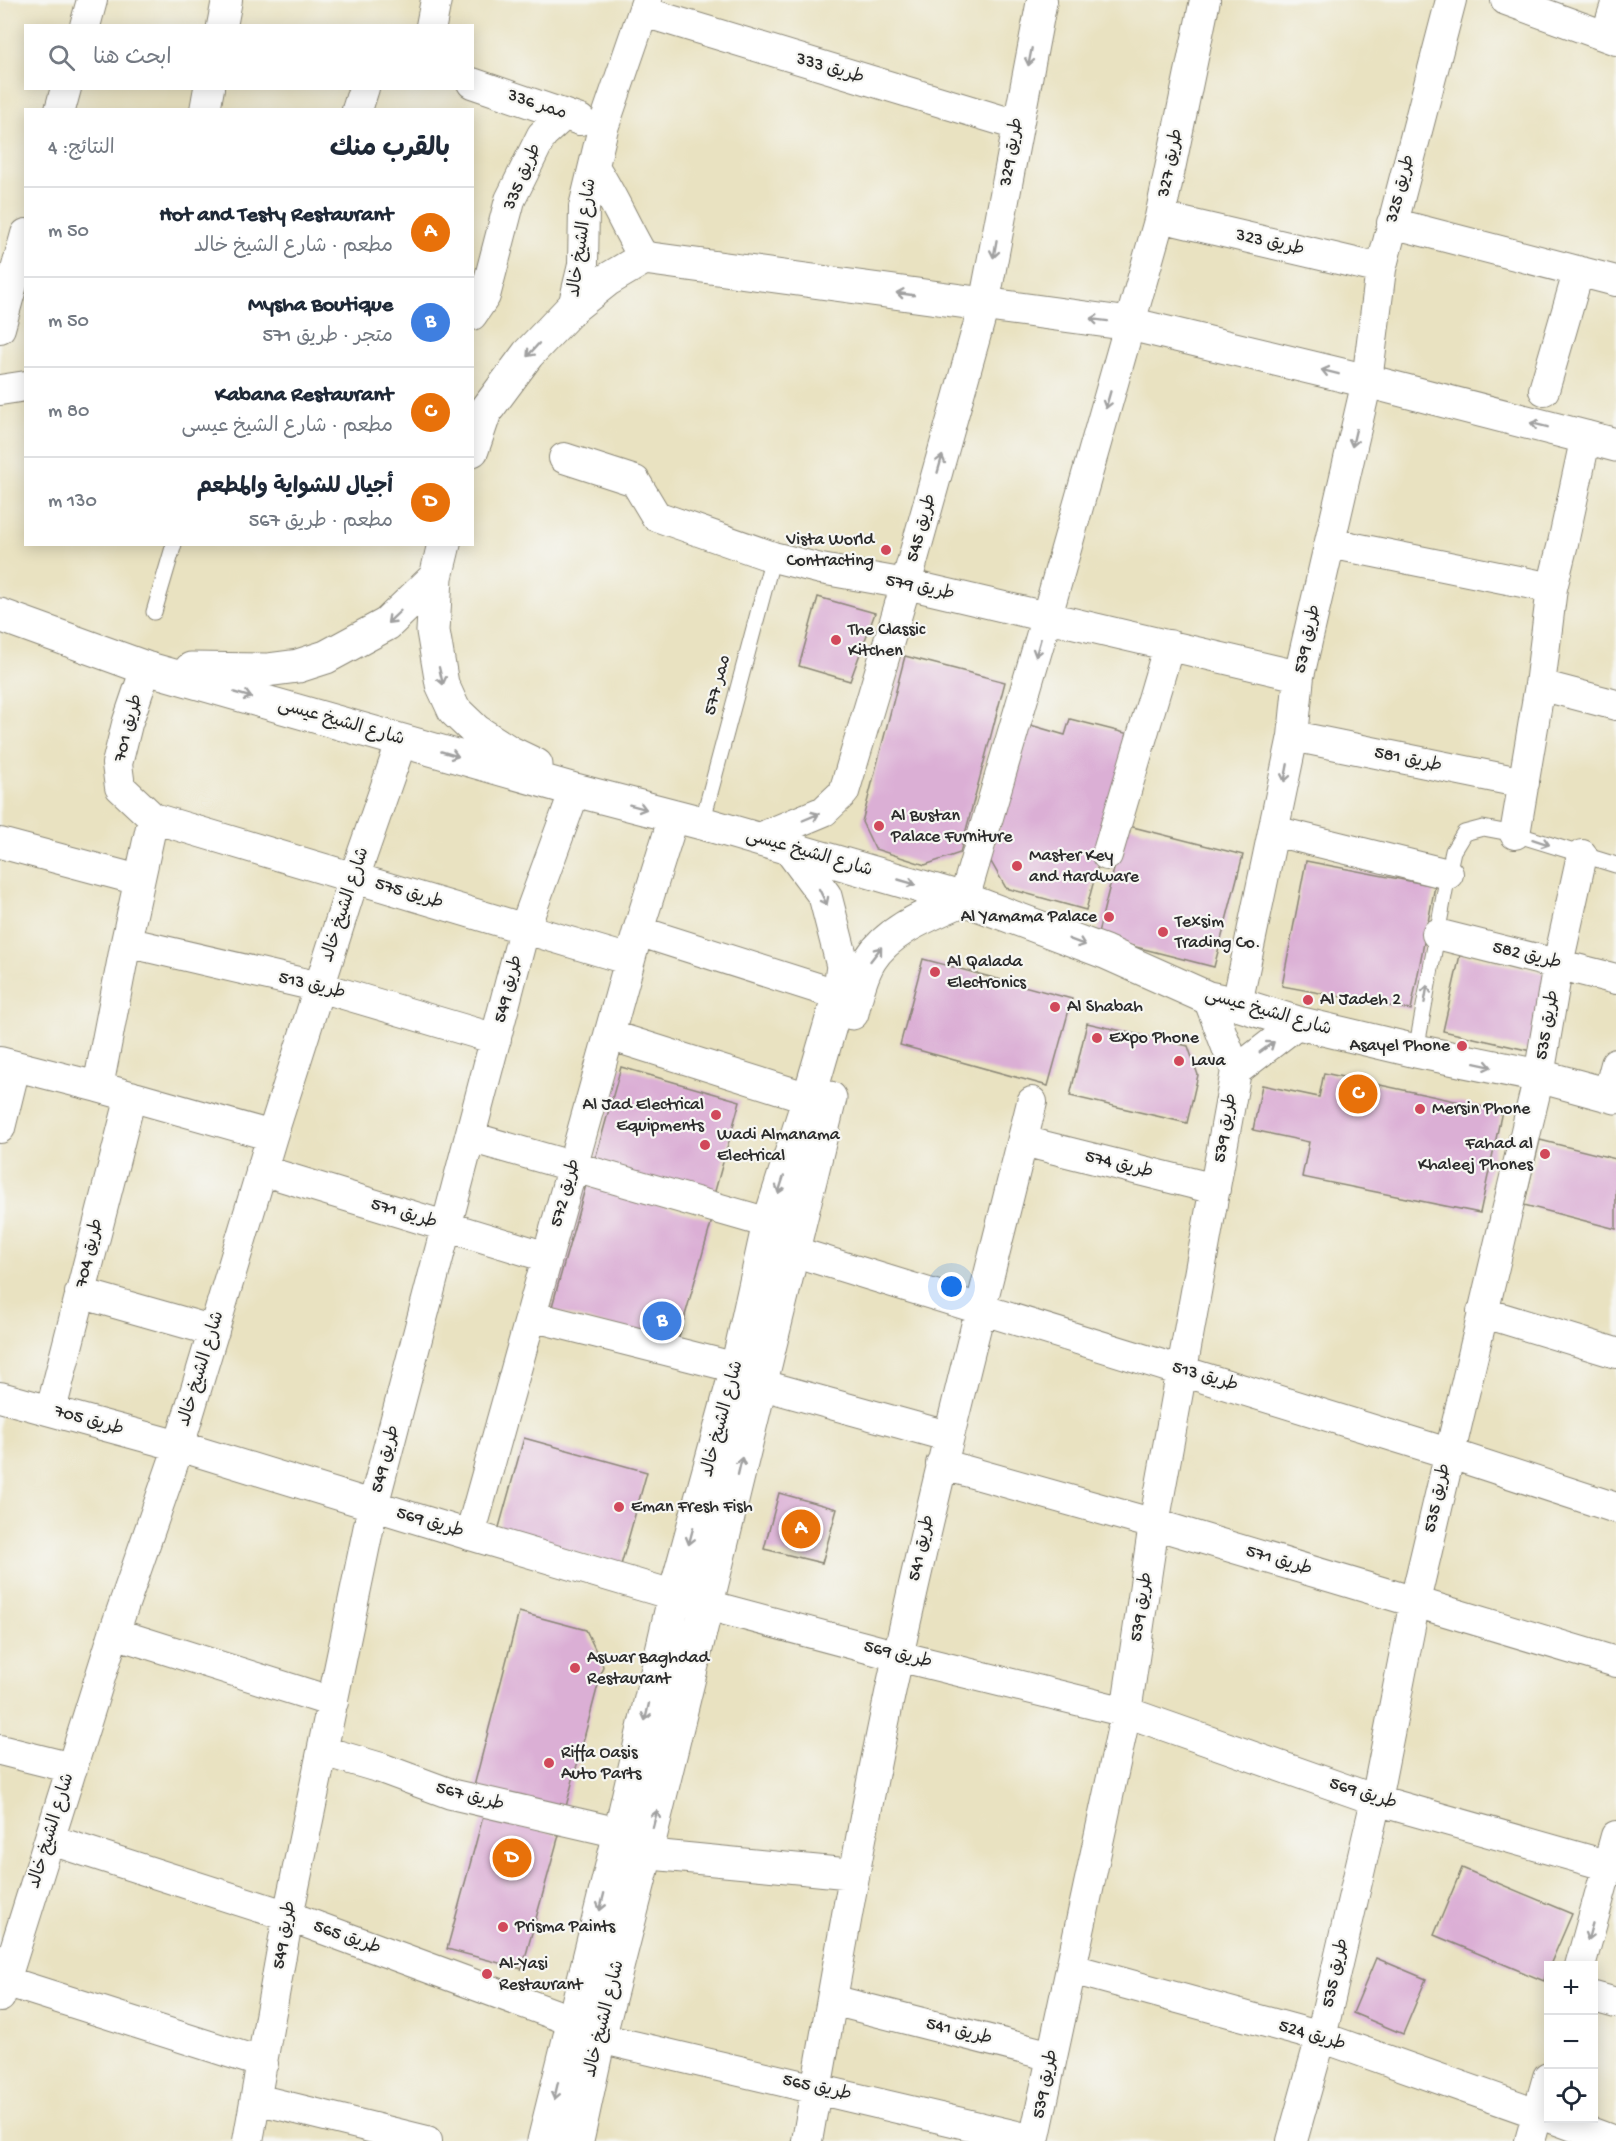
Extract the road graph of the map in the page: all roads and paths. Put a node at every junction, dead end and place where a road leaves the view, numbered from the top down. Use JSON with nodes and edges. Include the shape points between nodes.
{"nodes":[{"id":1,"x":92,"y":0,"type":"edge"},
{"id":2,"x":226,"y":0,"type":"edge"},
{"id":3,"x":436,"y":0,"type":"edge"},
{"id":4,"x":1042,"y":0,"type":"edge"},
{"id":5,"x":1205,"y":0,"type":"edge"},
{"id":6,"x":1451,"y":0,"type":"edge"},
{"id":7,"x":1506,"y":0,"type":"edge"},
{"id":8,"x":1616,"y":4,"type":"edge"},
{"id":9,"x":645,"y":6,"type":"edge"},
{"id":10,"x":86,"y":24,"type":"edge"},
{"id":11,"x":222,"y":24,"type":"edge"},
{"id":12,"x":431,"y":24,"type":"edge"},
{"id":13,"x":1611,"y":38,"type":"edge"},
{"id":14,"x":474,"y":84,"type":"edge"},
{"id":15,"x":65,"y":90,"type":"edge"},
{"id":16,"x":209,"y":90,"type":"edge"},
{"id":17,"x":363,"y":90,"type":"edge"},
{"id":18,"x":61,"y":108,"type":"edge"},
{"id":19,"x":205,"y":108,"type":"edge"},
{"id":20,"x":358,"y":108,"type":"edge"},
{"id":21,"x":564,"y":115,"type":"junction"},
{"id":22,"x":1017,"y":125,"type":"junction"},
{"id":23,"x":603,"y":128,"type":"junction"},
{"id":24,"x":594,"y":167,"type":"junction"},
{"id":25,"x":1160,"y":218,"type":"junction"},
{"id":26,"x":1392,"y":223,"type":"junction"},
{"id":27,"x":24,"y":241,"type":"edge"},
{"id":28,"x":644,"y":258,"type":"junction"},
{"id":29,"x":1381,"y":269,"type":"junction"},
{"id":30,"x":1578,"y":273,"type":"junction"},
{"id":31,"x":1616,"y":281,"type":"edge"},
{"id":32,"x":984,"y":305,"type":"junction"},
{"id":33,"x":573,"y":307,"type":"junction"},
{"id":34,"x":474,"y":312,"type":"edge"},
{"id":35,"x":1130,"y":324,"type":"junction"},
{"id":36,"x":0,"y":328,"type":"edge"},
{"id":37,"x":1367,"y":381,"type":"junction"},
{"id":38,"x":1544,"y":390,"type":"dead end"},
{"id":39,"x":1601,"y":441,"type":"edge"},
{"id":40,"x":474,"y":444,"type":"edge"},
{"id":41,"x":564,"y":458,"type":"dead end"},
{"id":42,"x":1330,"y":543,"type":"junction"},
{"id":43,"x":173,"y":546,"type":"edge"},
{"id":44,"x":444,"y":546,"type":"edge"},
{"id":45,"x":773,"y":557,"type":"junction"},
{"id":46,"x":436,"y":577,"type":"junction"},
{"id":47,"x":906,"y":584,"type":"junction"},
{"id":48,"x":1552,"y":588,"type":"junction"},
{"id":49,"x":154,"y":612,"type":"dead end"},
{"id":50,"x":0,"y":615,"type":"edge"},
{"id":51,"x":1047,"y":616,"type":"junction"},
{"id":52,"x":1169,"y":645,"type":"junction"},
{"id":53,"x":146,"y":668,"type":"junction"},
{"id":54,"x":1299,"y":676,"type":"junction"},
{"id":55,"x":1540,"y":685,"type":"junction"},
{"id":56,"x":1616,"y":705,"type":"edge"},
{"id":57,"x":1293,"y":736,"type":"junction"},
{"id":58,"x":402,"y":740,"type":"junction"},
{"id":59,"x":1524,"y":783,"type":"junction"},
{"id":60,"x":575,"y":790,"type":"junction"},
{"id":61,"x":153,"y":818,"type":"junction"},
{"id":62,"x":688,"y":819,"type":"junction"},
{"id":63,"x":1274,"y":831,"type":"junction"},
{"id":64,"x":1515,"y":834,"type":"junction"},
{"id":65,"x":757,"y":839,"type":"junction"},
{"id":66,"x":0,"y":843,"type":"edge"},
{"id":67,"x":790,"y":849,"type":"junction"},
{"id":68,"x":1107,"y":855,"type":"dead end"},
{"id":69,"x":1582,"y":855,"type":"junction"},
{"id":70,"x":1616,"y":865,"type":"edge"},
{"id":71,"x":1448,"y":874,"type":"junction"},
{"id":72,"x":354,"y":878,"type":"junction"},
{"id":73,"x":139,"y":880,"type":"junction"},
{"id":74,"x":964,"y":899,"type":"junction"},
{"id":75,"x":524,"y":930,"type":"junction"},
{"id":76,"x":639,"y":931,"type":"junction"},
{"id":77,"x":1437,"y":934,"type":"junction"},
{"id":78,"x":126,"y":942,"type":"junction"},
{"id":79,"x":630,"y":960,"type":"junction"},
{"id":80,"x":1558,"y":964,"type":"junction"},
{"id":81,"x":1616,"y":979,"type":"edge"},
{"id":82,"x":320,"y":987,"type":"junction"},
{"id":83,"x":838,"y":995,"type":"junction"},
{"id":84,"x":1223,"y":1001,"type":"junction"},
{"id":85,"x":1298,"y":1023,"type":"junction"},
{"id":86,"x":609,"y":1035,"type":"junction"},
{"id":87,"x":496,"y":1039,"type":"junction"},
{"id":88,"x":1416,"y":1051,"type":"junction"},
{"id":89,"x":1616,"y":1064,"type":"edge"},
{"id":90,"x":7,"y":1065,"type":"edge"},
{"id":91,"x":1236,"y":1071,"type":"junction"},
{"id":92,"x":1539,"y":1076,"type":"junction"},
{"id":93,"x":98,"y":1087,"type":"junction"},
{"id":94,"x":131,"y":1096,"type":"junction"},
{"id":95,"x":1612,"y":1096,"type":"edge"},
{"id":96,"x":809,"y":1098,"type":"junction"},
{"id":97,"x":1032,"y":1102,"type":"dead end"},
{"id":98,"x":0,"y":1128,"type":"edge"},
{"id":99,"x":272,"y":1136,"type":"junction"},
{"id":100,"x":470,"y":1137,"type":"junction"},
{"id":101,"x":1023,"y":1141,"type":"junction"},
{"id":102,"x":573,"y":1168,"type":"junction"},
{"id":103,"x":261,"y":1170,"type":"junction"},
{"id":104,"x":1215,"y":1189,"type":"junction"},
{"id":105,"x":769,"y":1223,"type":"junction"},
{"id":106,"x":446,"y":1226,"type":"junction"},
{"id":107,"x":792,"y":1251,"type":"junction"},
{"id":108,"x":548,"y":1257,"type":"junction"},
{"id":109,"x":80,"y":1293,"type":"junction"},
{"id":110,"x":980,"y":1309,"type":"junction"},
{"id":111,"x":1482,"y":1312,"type":"junction"},
{"id":112,"x":531,"y":1316,"type":"junction"},
{"id":113,"x":214,"y":1331,"type":"junction"},
{"id":114,"x":1616,"y":1353,"type":"edge"},
{"id":115,"x":1182,"y":1370,"type":"junction"},
{"id":116,"x":748,"y":1376,"type":"junction"},
{"id":117,"x":0,"y":1397,"type":"edge"},
{"id":118,"x":51,"y":1410,"type":"junction"},
{"id":119,"x":179,"y":1446,"type":"junction"},
{"id":120,"x":944,"y":1450,"type":"junction"},
{"id":121,"x":1448,"y":1453,"type":"junction"},
{"id":122,"x":374,"y":1506,"type":"junction"},
{"id":123,"x":1616,"y":1508,"type":"edge"},
{"id":124,"x":1154,"y":1524,"type":"junction"},
{"id":125,"x":470,"y":1535,"type":"junction"},
{"id":126,"x":675,"y":1594,"type":"junction"},
{"id":127,"x":1415,"y":1601,"type":"junction"},
{"id":128,"x":707,"y":1605,"type":"junction"},
{"id":129,"x":114,"y":1633,"type":"junction"},
{"id":130,"x":898,"y":1656,"type":"junction"},
{"id":131,"x":1616,"y":1662,"type":"edge"},
{"id":132,"x":333,"y":1702,"type":"junction"},
{"id":133,"x":1126,"y":1712,"type":"junction"},
{"id":134,"x":0,"y":1750,"type":"edge"},
{"id":135,"x":323,"y":1751,"type":"junction"},
{"id":136,"x":72,"y":1768,"type":"junction"},
{"id":137,"x":1376,"y":1800,"type":"junction"},
{"id":138,"x":620,"y":1833,"type":"junction"},
{"id":139,"x":1616,"y":1836,"type":"edge"},
{"id":140,"x":51,"y":1840,"type":"junction"},
{"id":141,"x":646,"y":1854,"type":"junction"},
{"id":142,"x":1612,"y":1867,"type":"edge"},
{"id":143,"x":854,"y":1874,"type":"junction"},
{"id":144,"x":288,"y":1916,"type":"junction"},
{"id":145,"x":1581,"y":1961,"type":"edge"},
{"id":146,"x":1072,"y":1969,"type":"junction"},
{"id":147,"x":2,"y":1989,"type":"edge"},
{"id":148,"x":1598,"y":1998,"type":"edge"},
{"id":149,"x":832,"y":2000,"type":"junction"},
{"id":150,"x":1616,"y":2003,"type":"edge"},
{"id":151,"x":586,"y":2030,"type":"junction"},
{"id":152,"x":1321,"y":2037,"type":"junction"},
{"id":153,"x":1052,"y":2056,"type":"junction"},
{"id":154,"x":263,"y":2063,"type":"junction"},
{"id":155,"x":816,"y":2088,"type":"junction"},
{"id":156,"x":256,"y":2099,"type":"junction"},
{"id":157,"x":1544,"y":2108,"type":"edge"},
{"id":158,"x":1542,"y":2123,"type":"edge"},
{"id":159,"x":1034,"y":2140,"type":"edge"},
{"id":160,"x":248,"y":2141,"type":"edge"},
{"id":161,"x":428,"y":2141,"type":"edge"},
{"id":162,"x":544,"y":2141,"type":"edge"},
{"id":163,"x":577,"y":2141,"type":"edge"},
{"id":164,"x":807,"y":2141,"type":"edge"},
{"id":165,"x":1292,"y":2141,"type":"edge"},
{"id":166,"x":1614,"y":2141,"type":"edge"}],
"edges":[{"from":1,"to":10,"type":"street"},
{"from":2,"to":11,"type":"street"},
{"from":3,"to":12,"type":"street"},
{"from":4,"to":22,"type":"street","name":"طريق 329","one_way":true},
{"from":5,"to":25,"type":"street","name":"طريق 327"},
{"from":6,"to":26,"type":"street","name":"طريق 325"},
{"from":7,"to":13,"type":"street"},
{"from":8,"to":13,"type":"street"},
{"from":9,"to":22,"type":"street","name":"طريق 333"},
{"from":9,"to":23,"type":"street","name":"شارع الشيخ خالد"},
{"from":14,"to":21,"type":"street","name":"ممر 336"},
{"from":15,"to":18,"type":"street"},
{"from":16,"to":19,"type":"street"},
{"from":17,"to":20,"type":"street"},
{"from":21,"to":23,"type":"street","name":"ممر 336"},
{"from":21,"to":34,"type":"street","name":"طريق 335","via":[[542,135],[510,200],[485,296]]},
{"from":22,"to":32,"type":"street","name":"طريق 329","one_way":true},
{"from":23,"to":24,"type":"street","name":"شارع الشيخ خالد"},
{"from":24,"to":28,"type":"street"},
{"from":24,"to":33,"type":"street","name":"شارع الشيخ خالد","via":[[584,207],[583,265]]},
{"from":25,"to":29,"type":"street","name":"طريق 323"},
{"from":25,"to":35,"type":"street","name":"طريق 327"},
{"from":26,"to":29,"type":"street","name":"طريق 325"},
{"from":26,"to":30,"type":"street"},
{"from":27,"to":36,"type":"street"},
{"from":32,"to":28,"type":"street","one_way":true},
{"from":28,"to":33,"type":"street"},
{"from":29,"to":37,"type":"street","name":"طريق 325"},
{"from":30,"to":31,"type":"street"},
{"from":30,"to":38,"type":"street"},
{"from":35,"to":32,"type":"street","one_way":true},
{"from":47,"to":32,"type":"street","name":"طريق 545","one_way":true},
{"from":33,"to":40,"type":"street","name":"شارع الشيخ خالد","one_way":true,"via":[[528,354],[485,412]]},
{"from":37,"to":35,"type":"street","one_way":true},
{"from":35,"to":51,"type":"street","name":"طريق 327","one_way":true},
{"from":39,"to":37,"type":"street","one_way":true},
{"from":37,"to":42,"type":"street","name":"طريق 539","one_way":true},
{"from":39,"to":48,"type":"street","via":[[1563,543]]},
{"from":41,"to":45,"type":"street","name":"طريق 579","via":[[635,481],[656,516]]},
{"from":42,"to":48,"type":"street"},
{"from":42,"to":54,"type":"street","name":"طريق 539"},
{"from":43,"to":49,"type":"lane"},
{"from":44,"to":46,"type":"street"},
{"from":45,"to":47,"type":"street","name":"طريق 579"},
{"from":45,"to":62,"type":"lane","name":"ممر 577"},
{"from":46,"to":53,"type":"street","one_way":true,"via":[[387,624],[326,657],[298,666],[267,670]]},
{"from":46,"to":60,"type":"street","one_way":true,"via":[[433,631],[442,684],[454,710],[476,731]]},
{"from":47,"to":51,"type":"street","name":"طريق 579"},
{"from":65,"to":47,"type":"street","name":"طريق 545","one_way":true,"via":[[824,811],[844,792]]},
{"from":48,"to":55,"type":"street"},
{"from":50,"to":53,"type":"street","name":"شارع الشيخ عيسى"},
{"from":51,"to":52,"type":"street","name":"طريق 579"},
{"from":51,"to":74,"type":"street","name":"طريق 327","one_way":true},
{"from":52,"to":54,"type":"street","name":"طريق 579"},
{"from":52,"to":68,"type":"street"},
{"from":53,"to":58,"type":"street","name":"شارع الشيخ عيسى","one_way":true},
{"from":53,"to":61,"type":"street","name":"طريق 701","via":[[117,764],[120,787]]},
{"from":54,"to":57,"type":"street","name":"طريق 539"},
{"from":55,"to":56,"type":"street"},
{"from":55,"to":59,"type":"street"},
{"from":57,"to":59,"type":"street","name":"طريق 581"},
{"from":57,"to":63,"type":"street","name":"طريق 539","one_way":true},
{"from":58,"to":60,"type":"street","name":"شارع الشيخ عيسى","one_way":true},
{"from":58,"to":72,"type":"street","name":"شارع الشيخ خالد"},
{"from":59,"to":64,"type":"street"},
{"from":60,"to":62,"type":"street","name":"شارع الشيخ عيسى","one_way":true},
{"from":60,"to":75,"type":"street","name":"طريق 549"},
{"from":61,"to":72,"type":"street","name":"طريق 575"},
{"from":61,"to":73,"type":"street"},
{"from":62,"to":65,"type":"street","name":"شارع الشيخ عيسى"},
{"from":62,"to":76,"type":"street","name":"طريق 572"},
{"from":63,"to":71,"type":"street"},
{"from":63,"to":84,"type":"street","name":"طريق 539"},
{"from":64,"to":69,"type":"lane","one_way":true},
{"from":64,"to":71,"type":"lane","via":[[1483,828],[1464,833],[1453,851]]},
{"from":65,"to":67,"type":"street","name":"شارع الشيخ عيسى"},
{"from":66,"to":73,"type":"street"},
{"from":67,"to":74,"type":"street","name":"شارع الشيخ عيسى","one_way":true},
{"from":67,"to":83,"type":"street","name":"شارع الشيخ خالد","one_way":true,"via":[[825,896],[843,966]]},
{"from":69,"to":70,"type":"lane"},
{"from":69,"to":80,"type":"street","name":"طريق 535"},
{"from":71,"to":77,"type":"lane"},
{"from":72,"to":75,"type":"street","name":"طريق 575"},
{"from":72,"to":82,"type":"street","name":"شارع الشيخ خالد"},
{"from":73,"to":78,"type":"street"},
{"from":74,"to":84,"type":"street","name":"شارع الشيخ عيسى","one_way":true},
{"from":107,"to":74,"type":"street","name":"شارع الشيخ خالد","one_way":true,"via":[[858,990],[871,959],[890,937]]},
{"from":75,"to":79,"type":"street","name":"طريق 575"},
{"from":75,"to":87,"type":"street","name":"طريق 549"},
{"from":76,"to":79,"type":"street","name":"طريق 572"},
{"from":76,"to":83,"type":"street"},
{"from":77,"to":80,"type":"street","name":"طريق 582"},
{"from":88,"to":77,"type":"lane","one_way":true},
{"from":78,"to":82,"type":"street","name":"طريق 513"},
{"from":78,"to":93,"type":"street"},
{"from":79,"to":86,"type":"street","name":"طريق 572"},
{"from":80,"to":81,"type":"street","name":"طريق 582"},
{"from":80,"to":92,"type":"street","name":"طريق 535"},
{"from":82,"to":87,"type":"street","name":"طريق 513"},
{"from":82,"to":99,"type":"street","name":"شارع الشيخ خالد"},
{"from":83,"to":96,"type":"street","name":"شارع الشيخ خالد"},
{"from":84,"to":85,"type":"street","name":"شارع الشيخ عيسى"},
{"from":84,"to":91,"type":"street","name":"طريق 539"},
{"from":85,"to":88,"type":"street","name":"شارع الشيخ عيسى"},
{"from":91,"to":85,"type":"street","name":"طريق 539","one_way":true},
{"from":86,"to":96,"type":"street"},
{"from":86,"to":102,"type":"street","name":"طريق 572"},
{"from":87,"to":100,"type":"street","name":"طريق 549"},
{"from":88,"to":92,"type":"street","name":"شارع الشيخ عيسى","one_way":true},
{"from":89,"to":95,"type":"street"},
{"from":90,"to":93,"type":"street"},
{"from":90,"to":98,"type":"street"},
{"from":91,"to":104,"type":"street","name":"طريق 539"},
{"from":92,"to":95,"type":"street","name":"شارع الشيخ عيسى"},
{"from":92,"to":111,"type":"street","name":"طريق 535"},
{"from":93,"to":94,"type":"street"},
{"from":94,"to":99,"type":"street"},
{"from":94,"to":109,"type":"street","name":"طريق 704"},
{"from":96,"to":105,"type":"street","name":"شارع الشيخ خالد","one_way":true},
{"from":97,"to":101,"type":"street","name":"طريق 541"},
{"from":99,"to":103,"type":"street","name":"شارع الشيخ خالد"},
{"from":100,"to":102,"type":"street"},
{"from":100,"to":106,"type":"street","name":"طريق 549"},
{"from":101,"to":104,"type":"street","name":"طريق 574"},
{"from":101,"to":110,"type":"street","name":"طريق 541"},
{"from":102,"to":105,"type":"street"},
{"from":102,"to":108,"type":"street","name":"طريق 572"},
{"from":103,"to":106,"type":"street","name":"طريق 571"},
{"from":103,"to":113,"type":"street","name":"شارع الشيخ خالد"},
{"from":104,"to":115,"type":"street","name":"طريق 539"},
{"from":105,"to":116,"type":"street","name":"شارع الشيخ خالد"},
{"from":106,"to":108,"type":"street","name":"طريق 571"},
{"from":106,"to":122,"type":"street","name":"طريق 549"},
{"from":107,"to":110,"type":"street","name":"طريق 513"},
{"from":107,"to":116,"type":"street","name":"شارع الشيخ خالد"},
{"from":108,"to":112,"type":"street","name":"طريق 572"},
{"from":109,"to":113,"type":"street"},
{"from":109,"to":118,"type":"street","name":"طريق 704"},
{"from":110,"to":115,"type":"street","name":"طريق 513"},
{"from":110,"to":120,"type":"street","name":"طريق 541"},
{"from":111,"to":114,"type":"street"},
{"from":111,"to":121,"type":"street","name":"طريق 535"},
{"from":112,"to":116,"type":"street","name":"طريق 571"},
{"from":112,"to":125,"type":"street","name":"طريق 572"},
{"from":113,"to":119,"type":"street","name":"شارع الشيخ خالد"},
{"from":115,"to":121,"type":"street","name":"طريق 513"},
{"from":115,"to":124,"type":"street","name":"طريق 539"},
{"from":116,"to":120,"type":"street","name":"طريق 571"},
{"from":116,"to":126,"type":"street","name":"شارع الشيخ خالد","one_way":true},
{"from":128,"to":116,"type":"street","name":"شارع الشيخ خالد","one_way":true},
{"from":117,"to":118,"type":"street","name":"طريق 705"},
{"from":118,"to":119,"type":"street","name":"طريق 705"},
{"from":119,"to":122,"type":"street","name":"طريق 569"},
{"from":119,"to":129,"type":"street","name":"شارع الشيخ خالد"},
{"from":120,"to":124,"type":"street","name":"طريق 571"},
{"from":120,"to":130,"type":"street","name":"طريق 541"},
{"from":121,"to":123,"type":"street","name":"طريق 513"},
{"from":121,"to":127,"type":"street","name":"طريق 535"},
{"from":122,"to":125,"type":"street","name":"طريق 569"},
{"from":122,"to":132,"type":"street","name":"طريق 549"},
{"from":124,"to":127,"type":"street","name":"طريق 571"},
{"from":124,"to":133,"type":"street","name":"طريق 539"},
{"from":125,"to":126,"type":"street","name":"طريق 569"},
{"from":126,"to":128,"type":"street","name":"طريق 569"},
{"from":126,"to":138,"type":"street","name":"شارع الشيخ خالد","one_way":true},
{"from":127,"to":131,"type":"street","name":"طريق 571"},
{"from":127,"to":137,"type":"street","name":"طريق 535"},
{"from":128,"to":130,"type":"street","name":"طريق 569"},
{"from":141,"to":128,"type":"street","name":"شارع الشيخ خالد","one_way":true},
{"from":129,"to":132,"type":"street"},
{"from":129,"to":136,"type":"street","name":"شارع الشيخ خالد"},
{"from":130,"to":133,"type":"street","name":"طريق 569"},
{"from":130,"to":143,"type":"street","name":"طريق 541"},
{"from":132,"to":135,"type":"street","name":"طريق 549"},
{"from":133,"to":137,"type":"street","name":"طريق 569"},
{"from":133,"to":146,"type":"street","name":"طريق 539"},
{"from":134,"to":136,"type":"street"},
{"from":135,"to":138,"type":"street","name":"طريق 567","via":[[451,1794]]},
{"from":135,"to":144,"type":"street","name":"طريق 549"},
{"from":136,"to":140,"type":"street","name":"شارع الشيخ خالد"},
{"from":137,"to":142,"type":"street","name":"طريق 569"},
{"from":137,"to":152,"type":"street","name":"طريق 535"},
{"from":138,"to":151,"type":"street","name":"شارع الشيخ خالد","one_way":true},
{"from":139,"to":142,"type":"street"},
{"from":140,"to":144,"type":"street","name":"طريق 565"},
{"from":140,"to":147,"type":"street","name":"شارع الشيخ خالد"},
{"from":141,"to":143,"type":"street"},
{"from":141,"to":151,"type":"street","name":"شارع الشيخ خالد"},
{"from":142,"to":145,"type":"street","one_way":true},
{"from":143,"to":149,"type":"street","name":"طريق 541"},
{"from":144,"to":151,"type":"street","name":"طريق 565"},
{"from":144,"to":154,"type":"street","name":"طريق 549"},
{"from":146,"to":152,"type":"street","name":"طريق 524"},
{"from":146,"to":153,"type":"street","name":"طريق 539"},
{"from":147,"to":154,"type":"street"},
{"from":148,"to":150,"type":"street"},
{"from":149,"to":153,"type":"street","name":"طريق 541"},
{"from":149,"to":155,"type":"street","name":"طريق 541"},
{"from":151,"to":155,"type":"street","name":"طريق 565"},
{"from":151,"to":162,"type":"street","name":"شارع الشيخ خالد","one_way":true},
{"from":151,"to":163,"type":"street","name":"شارع الشيخ خالد"},
{"from":152,"to":158,"type":"street","name":"طريق 524"},
{"from":152,"to":165,"type":"street","name":"طريق 535"},
{"from":153,"to":159,"type":"street","name":"طريق 539"},
{"from":154,"to":156,"type":"street","name":"طريق 549"},
{"from":155,"to":159,"type":"street","name":"طريق 565"},
{"from":155,"to":164,"type":"street","name":"طريق 541"},
{"from":156,"to":160,"type":"street","name":"طريق 549"},
{"from":156,"to":161,"type":"street"},
{"from":157,"to":158,"type":"street"},
{"from":158,"to":166,"type":"street","name":"طريق 524"}]}
